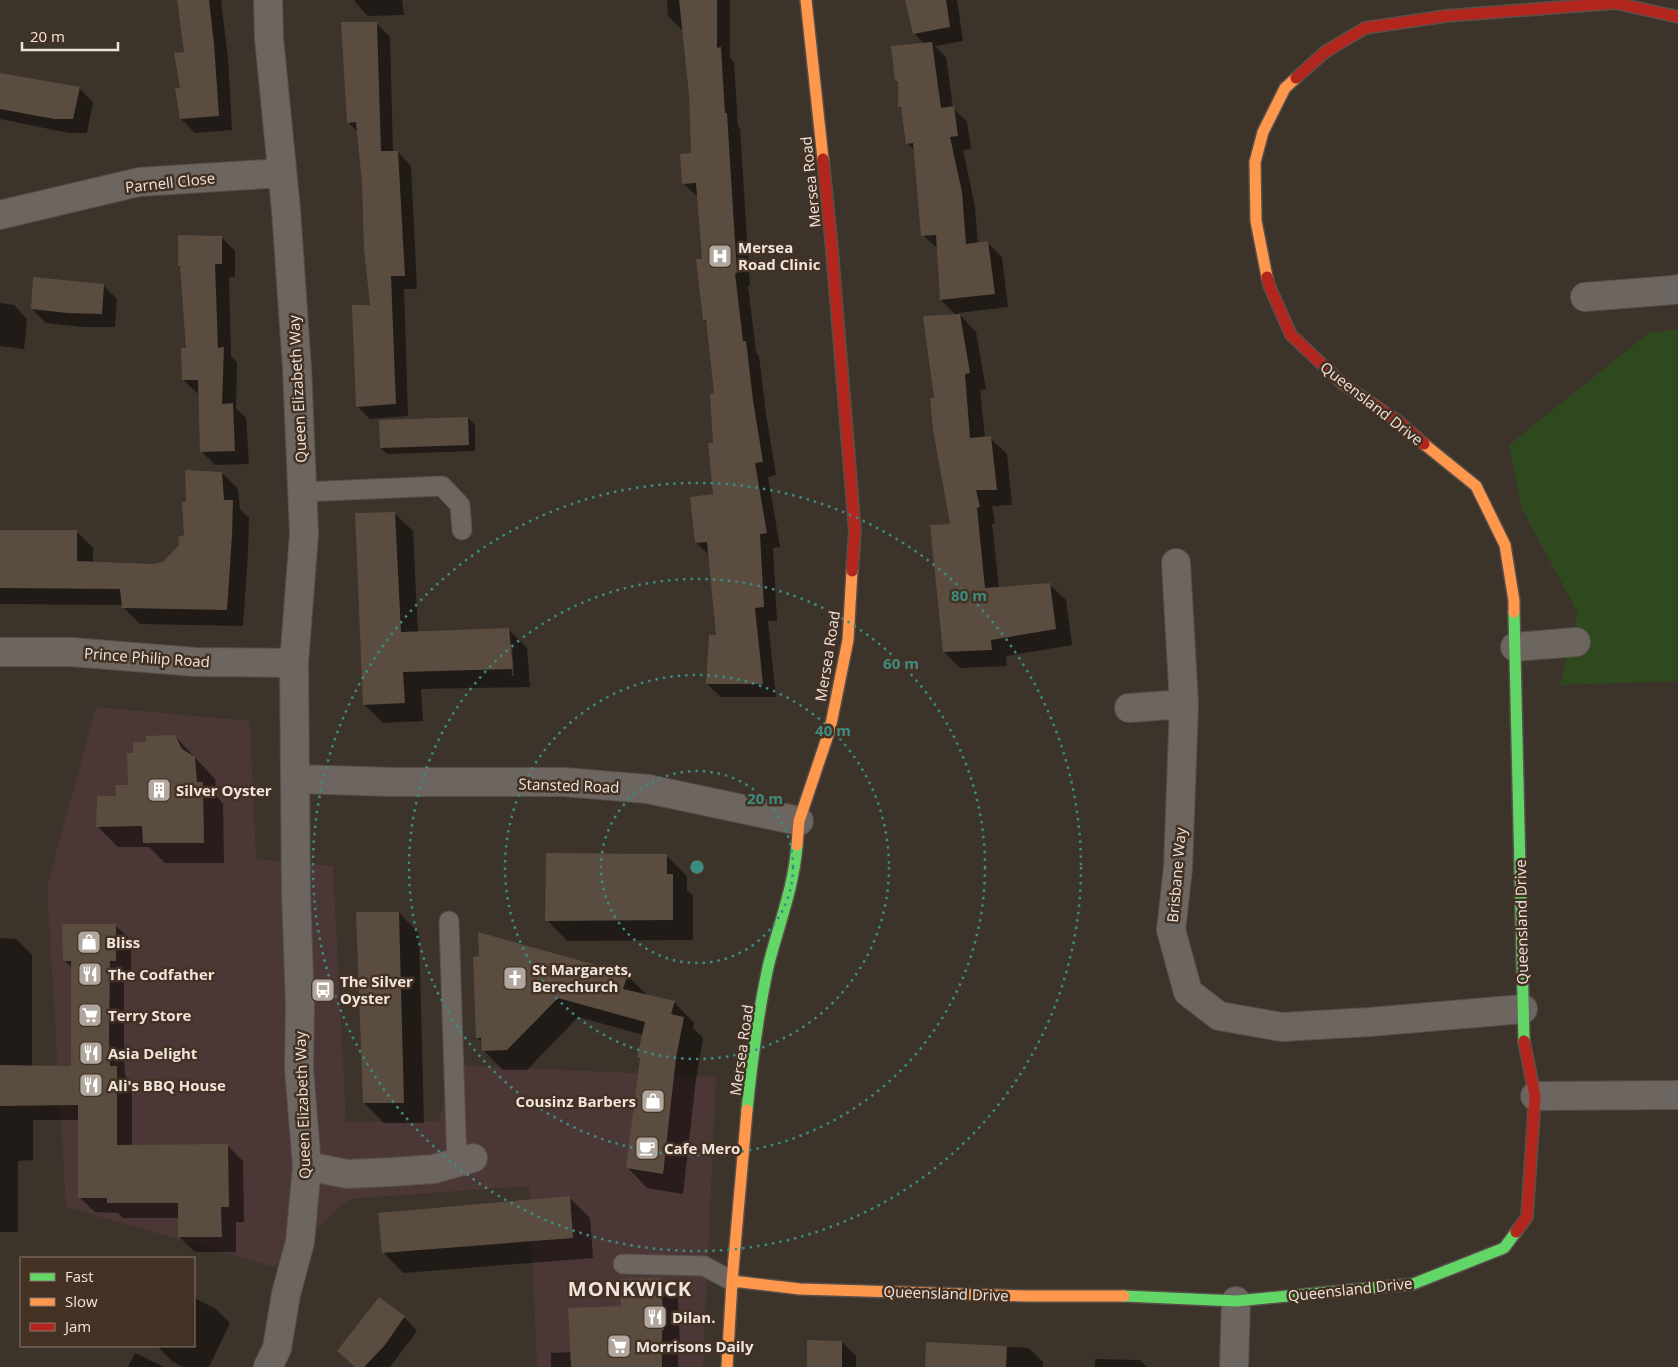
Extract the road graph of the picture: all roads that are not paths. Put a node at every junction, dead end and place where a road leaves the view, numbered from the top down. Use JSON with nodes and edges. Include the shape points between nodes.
{"nodes":[{"id":1,"x":268,"y":0,"type":"edge"},
{"id":2,"x":806,"y":0,"type":"edge"},
{"id":3,"x":1675,"y":10,"type":"edge"},
{"id":4,"x":282,"y":173,"type":"junction"},
{"id":5,"x":0,"y":214,"type":"edge"},
{"id":6,"x":1678,"y":289,"type":"edge"},
{"id":7,"x":1585,"y":297,"type":"dead end"},
{"id":8,"x":302,"y":492,"type":"junction"},
{"id":9,"x":462,"y":530,"type":"dead end"},
{"id":10,"x":1176,"y":562,"type":"dead end"},
{"id":11,"x":1576,"y":642,"type":"dead end"},
{"id":12,"x":1515,"y":647,"type":"junction"},
{"id":13,"x":0,"y":652,"type":"edge"},
{"id":14,"x":294,"y":663,"type":"junction"},
{"id":15,"x":1184,"y":704,"type":"junction"},
{"id":16,"x":1129,"y":708,"type":"dead end"},
{"id":17,"x":296,"y":779,"type":"junction"},
{"id":18,"x":799,"y":821,"type":"junction"},
{"id":19,"x":449,"y":921,"type":"dead end"},
{"id":20,"x":1523,"y":1009,"type":"junction"},
{"id":21,"x":1678,"y":1095,"type":"edge"},
{"id":22,"x":1535,"y":1096,"type":"junction"},
{"id":23,"x":465,"y":1161,"type":"joint"},
{"id":24,"x":307,"y":1166,"type":"junction"},
{"id":25,"x":623,"y":1264,"type":"dead end"},
{"id":26,"x":732,"y":1281,"type":"junction"},
{"id":27,"x":1236,"y":1301,"type":"junction"},
{"id":28,"x":268,"y":1367,"type":"edge"},
{"id":29,"x":727,"y":1367,"type":"edge"},
{"id":30,"x":1234,"y":1367,"type":"edge"}],
"edges":[{"from":1,"to":4,"type":"street","name":"Queen Elizabeth Way"},
{"from":2,"to":18,"type":"street","name":"Mersea Road","via":[[832,250],[855,532],[848,640],[830,729]]},
{"from":3,"to":12,"type":"street","name":"Queensland Drive","via":[[1615,3],[1446,16],[1365,28],[1325,52],[1285,88],[1263,132],[1256,162],[1256,221],[1269,285],[1291,335],[1343,384],[1400,422],[1476,486],[1505,545],[1514,602]]},
{"from":4,"to":5,"type":"street","name":"Parnell Close","via":[[139,182]]},
{"from":4,"to":8,"type":"street","name":"Queen Elizabeth Way","via":[[297,368]]},
{"from":6,"to":7,"type":"street"},
{"from":8,"to":9,"type":"lane","via":[[442,486],[460,505]]},
{"from":8,"to":14,"type":"street","name":"Queen Elizabeth Way","via":[[304,534]]},
{"from":10,"to":15,"type":"street","name":"Brisbane Way"},
{"from":11,"to":12,"type":"street"},
{"from":12,"to":20,"type":"street","name":"Queensland Drive"},
{"from":13,"to":14,"type":"street","name":"Prince Philip Road","via":[[71,652],[196,662]]},
{"from":14,"to":17,"type":"street","name":"Queen Elizabeth Way"},
{"from":15,"to":16,"type":"street"},
{"from":15,"to":20,"type":"street","name":"Brisbane Way","via":[[1178,868],[1171,930],[1188,992],[1219,1016],[1282,1027]]},
{"from":17,"to":18,"type":"street","name":"Stansted Road","via":[[564,782],[648,789]]},
{"from":17,"to":24,"type":"street","name":"Queen Elizabeth Way","via":[[299,1069]]},
{"from":18,"to":26,"type":"street","name":"Mersea Road","via":[[795,870],[769,965],[752,1057]]},
{"from":19,"to":23,"type":"lane"},
{"from":20,"to":22,"type":"street","name":"Queensland Drive","via":[[1524,1038]]},
{"from":21,"to":22,"type":"street"},
{"from":22,"to":27,"type":"street","name":"Queensland Drive","via":[[1527,1217],[1504,1248],[1413,1284]]},
{"from":23,"to":24,"type":"street","via":[[434,1170],[347,1174]]},
{"from":24,"to":28,"type":"street","name":"Queen Elizabeth Way","via":[[300,1242],[286,1294],[277,1348]]},
{"from":25,"to":26,"type":"lane","via":[[704,1266]]},
{"from":26,"to":27,"type":"street","name":"Queensland Drive","via":[[800,1289]]},
{"from":26,"to":29,"type":"street","name":"Mersea Road"},
{"from":27,"to":30,"type":"street"}]}
